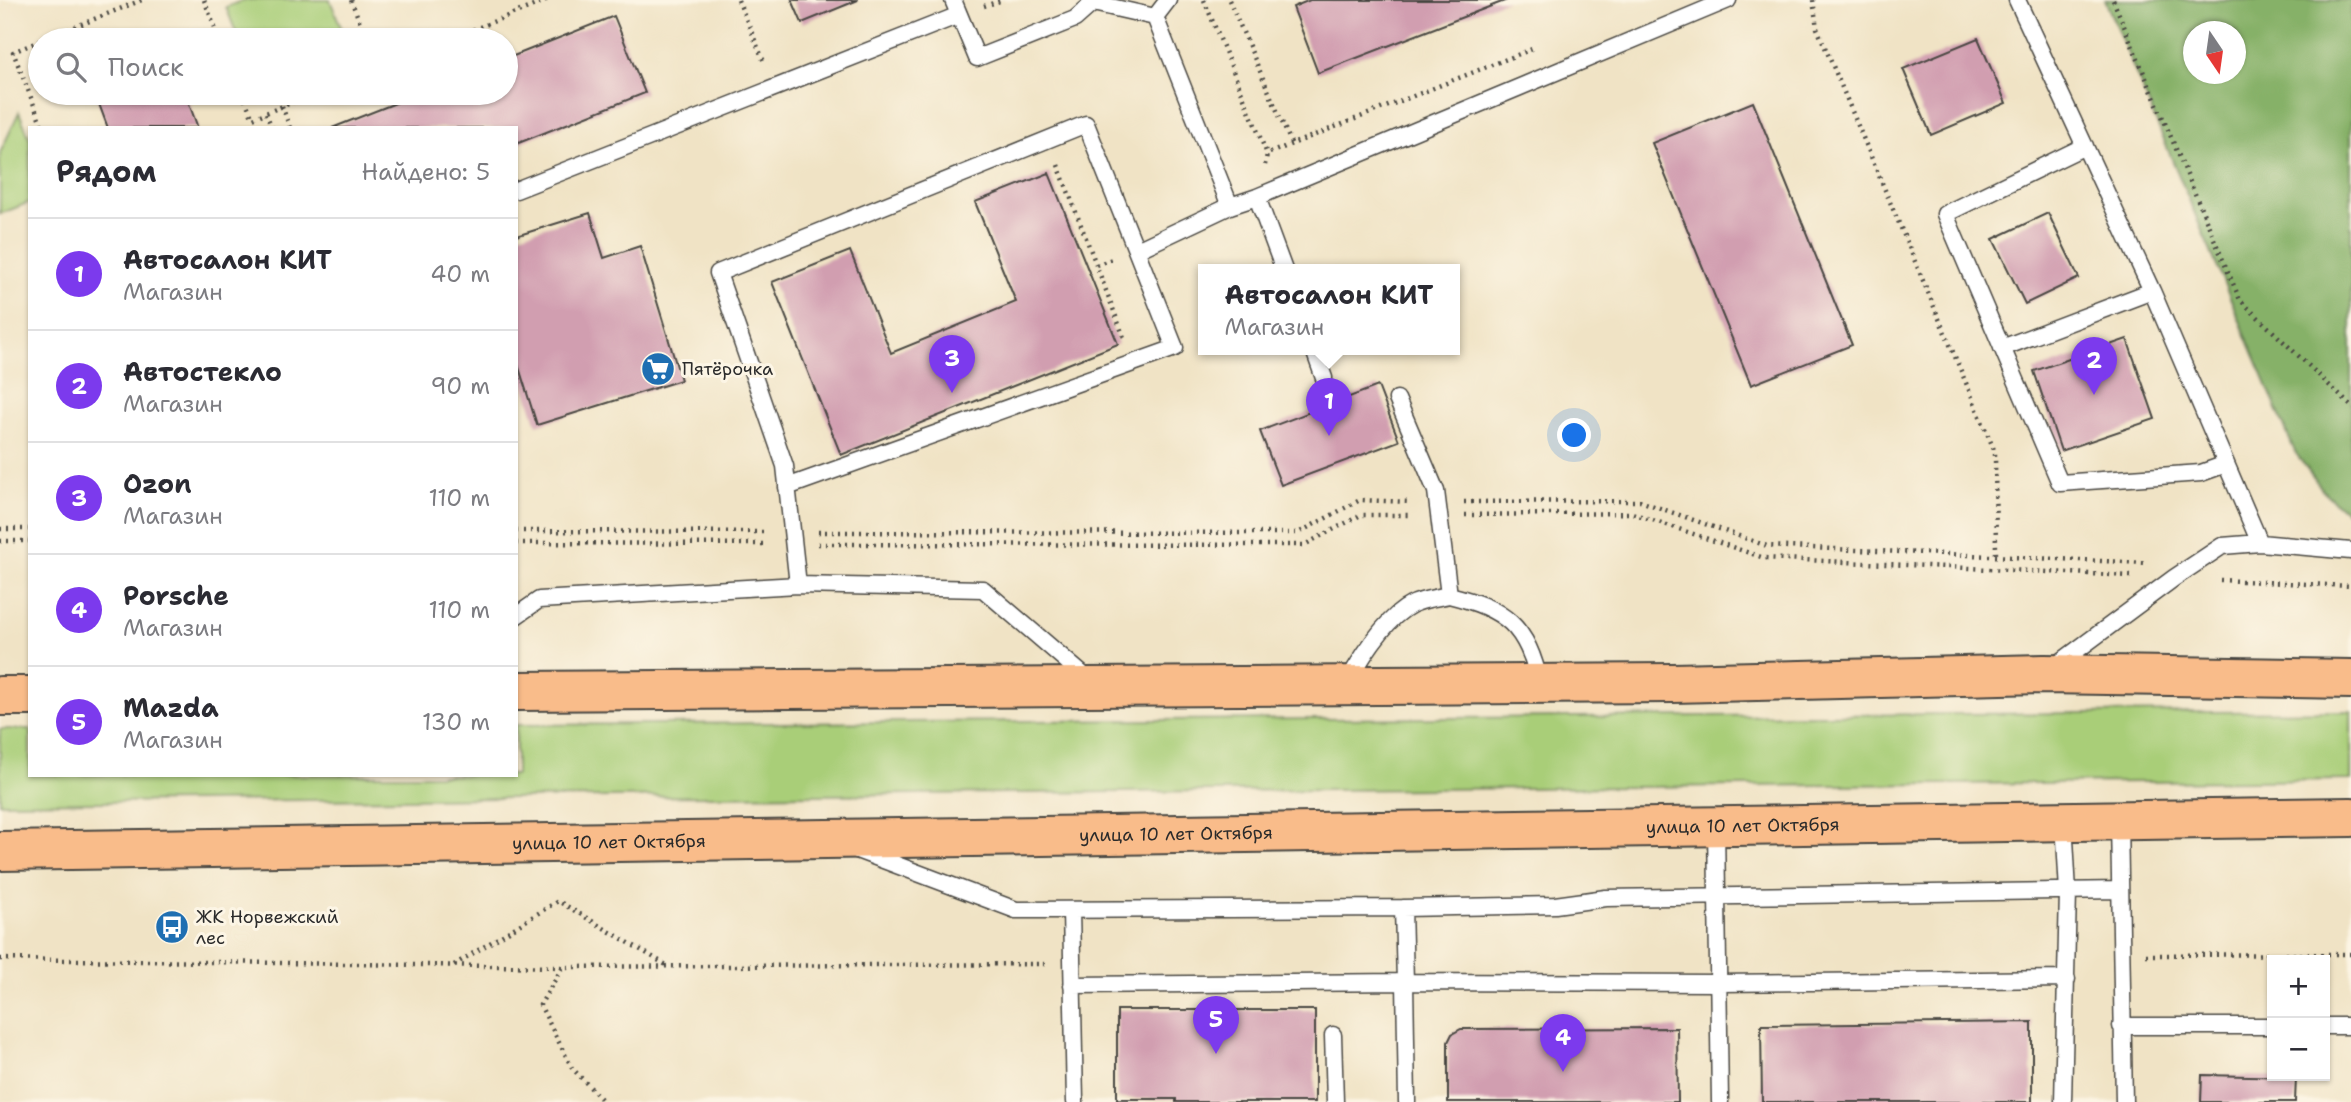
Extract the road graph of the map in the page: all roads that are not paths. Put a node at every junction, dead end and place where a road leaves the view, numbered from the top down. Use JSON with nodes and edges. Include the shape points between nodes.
{"nodes":[{"id":1,"x":1168,"y":0,"type":"edge"},
{"id":2,"x":1728,"y":0,"type":"edge"},
{"id":3,"x":2017,"y":0,"type":"edge"},
{"id":4,"x":1093,"y":2,"type":"edge"},
{"id":5,"x":956,"y":7,"type":"edge"},
{"id":6,"x":1155,"y":17,"type":"junction"},
{"id":7,"x":2085,"y":146,"type":"junction"},
{"id":8,"x":518,"y":189,"type":"edge"},
{"id":9,"x":1257,"y":197,"type":"junction"},
{"id":10,"x":1230,"y":206,"type":"junction"},
{"id":11,"x":1136,"y":250,"type":"junction"},
{"id":12,"x":1282,"y":264,"type":"edge"},
{"id":13,"x":2152,"y":291,"type":"junction"},
{"id":14,"x":2003,"y":348,"type":"junction"},
{"id":15,"x":1316,"y":355,"type":"edge"},
{"id":16,"x":1324,"y":378,"type":"dead end"},
{"id":17,"x":1397,"y":399,"type":"dead end"},
{"id":18,"x":2226,"y":464,"type":"junction"},
{"id":19,"x":787,"y":487,"type":"junction"},
{"id":20,"x":2260,"y":543,"type":"junction"},
{"id":21,"x":2351,"y":551,"type":"edge"},
{"id":22,"x":798,"y":585,"type":"junction"},
{"id":23,"x":1449,"y":595,"type":"junction"},
{"id":24,"x":518,"y":615,"type":"edge"},
{"id":25,"x":2044,"y":674,"type":"junction"},
{"id":26,"x":2351,"y":679,"type":"edge"},
{"id":27,"x":1540,"y":684,"type":"junction"},
{"id":28,"x":1345,"y":686,"type":"junction"},
{"id":29,"x":1096,"y":687,"type":"junction"},
{"id":30,"x":518,"y":691,"type":"edge"},
{"id":31,"x":0,"y":696,"type":"edge"},
{"id":32,"x":28,"y":696,"type":"edge"},
{"id":33,"x":2351,"y":817,"type":"edge"},
{"id":34,"x":2119,"y":820,"type":"junction"},
{"id":35,"x":2064,"y":821,"type":"junction"},
{"id":36,"x":1716,"y":826,"type":"junction"},
{"id":37,"x":827,"y":839,"type":"junction"},
{"id":38,"x":0,"y":851,"type":"edge"},
{"id":39,"x":2120,"y":890,"type":"junction"},
{"id":40,"x":2068,"y":892,"type":"junction"},
{"id":41,"x":1718,"y":896,"type":"junction"},
{"id":42,"x":1403,"y":908,"type":"junction"},
{"id":43,"x":1071,"y":910,"type":"junction"},
{"id":44,"x":2067,"y":979,"type":"junction"},
{"id":45,"x":1405,"y":982,"type":"junction"},
{"id":46,"x":1720,"y":983,"type":"junction"},
{"id":47,"x":1072,"y":985,"type":"junction"},
{"id":48,"x":2121,"y":1026,"type":"junction"},
{"id":49,"x":2267,"y":1026,"type":"edge"},
{"id":50,"x":2330,"y":1026,"type":"edge"},
{"id":51,"x":2351,"y":1026,"type":"edge"},
{"id":52,"x":1333,"y":1035,"type":"dead end"},
{"id":53,"x":1075,"y":1102,"type":"edge"},
{"id":54,"x":1335,"y":1102,"type":"edge"},
{"id":55,"x":1407,"y":1102,"type":"edge"},
{"id":56,"x":1720,"y":1102,"type":"edge"},
{"id":57,"x":2063,"y":1102,"type":"edge"},
{"id":58,"x":2124,"y":1102,"type":"edge"}],
"edges":[{"from":1,"to":6,"type":"lane"},
{"from":2,"to":9,"type":"lane"},
{"from":3,"to":7,"type":"lane"},
{"from":4,"to":5,"type":"lane","via":[[1075,19],[977,58]]},
{"from":4,"to":6,"type":"lane"},
{"from":5,"to":8,"type":"lane"},
{"from":6,"to":10,"type":"lane"},
{"from":7,"to":13,"type":"lane"},
{"from":7,"to":14,"type":"lane","via":[[1945,214]]},
{"from":9,"to":10,"type":"lane"},
{"from":9,"to":12,"type":"lane"},
{"from":10,"to":11,"type":"lane"},
{"from":11,"to":19,"type":"lane","via":[[1175,348]]},
{"from":11,"to":19,"type":"lane","via":[[1086,124],[718,273],[785,466]]},
{"from":13,"to":14,"type":"lane"},
{"from":13,"to":18,"type":"lane"},
{"from":14,"to":18,"type":"lane","via":[[2060,482],[2201,473]]},
{"from":15,"to":16,"type":"lane"},
{"from":17,"to":23,"type":"lane","via":[[1436,491]]},
{"from":18,"to":20,"type":"lane"},
{"from":19,"to":22,"type":"lane"},
{"from":20,"to":21,"type":"lane"},
{"from":20,"to":25,"type":"lane","via":[[2222,546]]},
{"from":22,"to":24,"type":"lane","via":[[539,600]]},
{"from":22,"to":29,"type":"lane","via":[[983,589]]},
{"from":23,"to":27,"type":"lane","via":[[1479,603],[1524,635]]},
{"from":23,"to":28,"type":"lane","via":[[1410,605],[1387,625],[1366,649]]},
{"from":25,"to":26,"type":"main road"},
{"from":25,"to":27,"type":"main road"},
{"from":27,"to":28,"type":"main road"},
{"from":28,"to":29,"type":"main road"},
{"from":29,"to":30,"type":"main road"},
{"from":31,"to":32,"type":"main road"},
{"from":33,"to":34,"type":"main road","name":"улица 10 лет Октября"},
{"from":34,"to":35,"type":"main road","name":"улица 10 лет Октября"},
{"from":34,"to":39,"type":"lane"},
{"from":35,"to":36,"type":"main road","name":"улица 10 лет Октября"},
{"from":35,"to":40,"type":"lane"},
{"from":36,"to":37,"type":"main road","name":"улица 10 лет Октября"},
{"from":36,"to":41,"type":"lane"},
{"from":37,"to":38,"type":"main road","name":"улица 10 лет Октября"},
{"from":37,"to":43,"type":"lane","via":[[1016,910]]},
{"from":39,"to":40,"type":"lane"},
{"from":39,"to":48,"type":"lane"},
{"from":40,"to":41,"type":"lane"},
{"from":40,"to":44,"type":"lane"},
{"from":41,"to":42,"type":"lane"},
{"from":41,"to":46,"type":"lane"},
{"from":42,"to":43,"type":"lane"},
{"from":42,"to":45,"type":"lane"},
{"from":43,"to":47,"type":"lane"},
{"from":44,"to":46,"type":"lane"},
{"from":44,"to":57,"type":"lane"},
{"from":45,"to":46,"type":"lane"},
{"from":45,"to":47,"type":"lane"},
{"from":45,"to":55,"type":"lane"},
{"from":46,"to":56,"type":"lane"},
{"from":47,"to":53,"type":"lane"},
{"from":48,"to":49,"type":"lane"},
{"from":48,"to":58,"type":"lane"},
{"from":50,"to":51,"type":"lane"},
{"from":52,"to":54,"type":"lane"}]}
